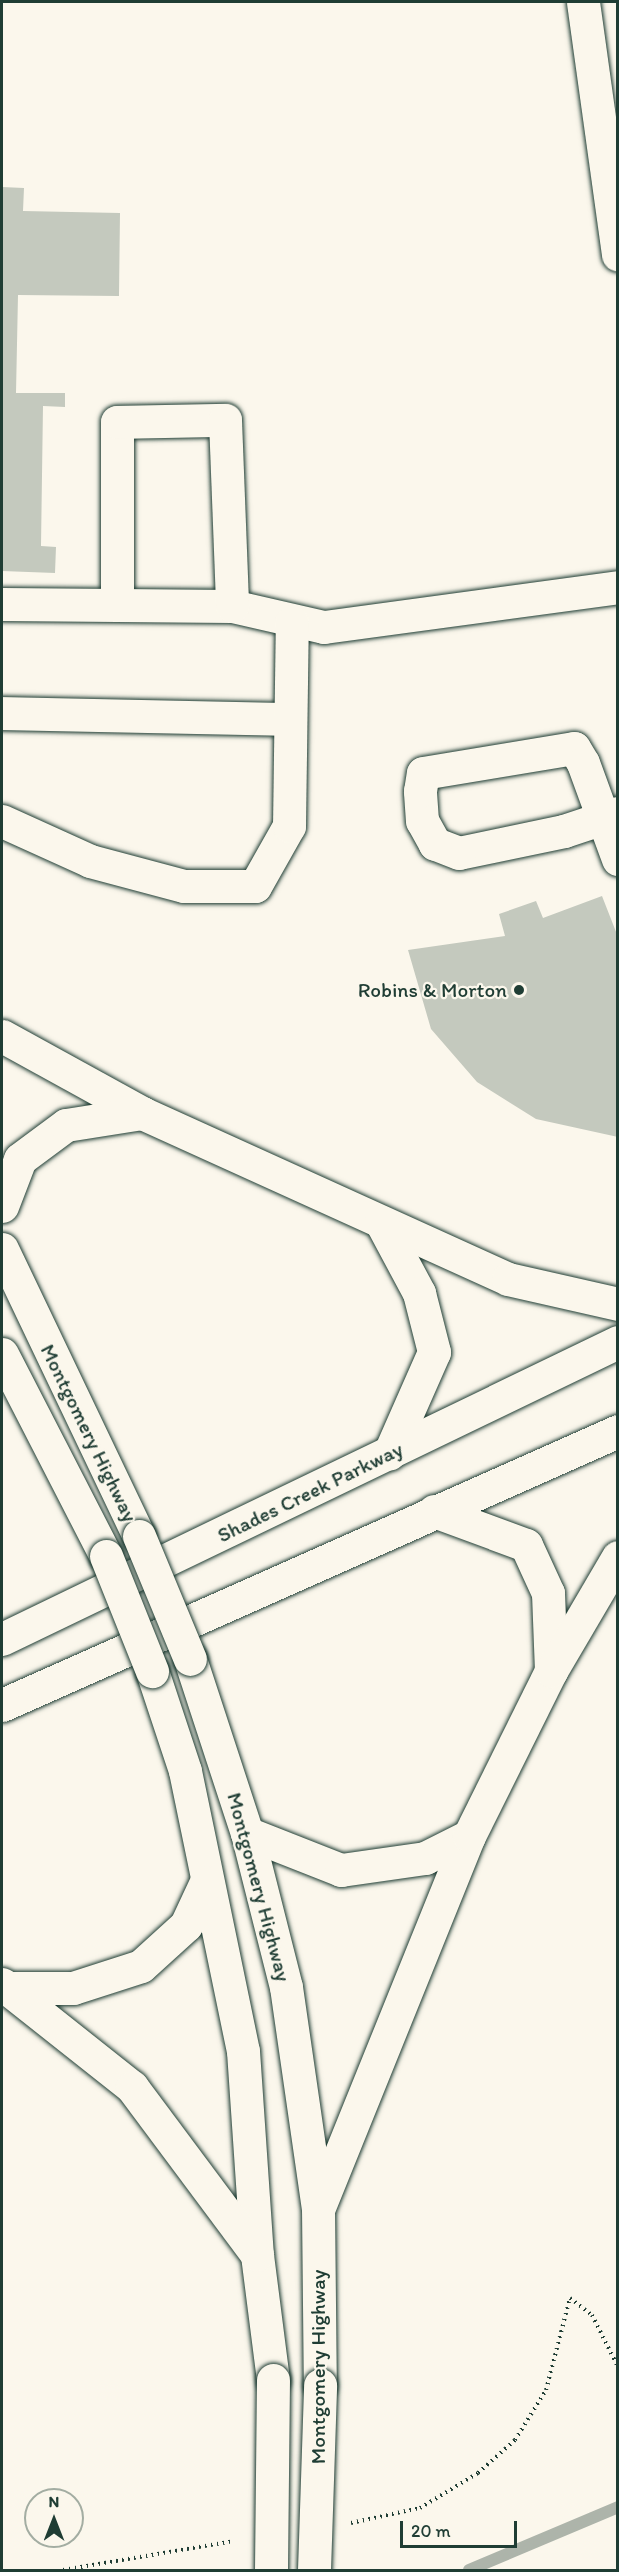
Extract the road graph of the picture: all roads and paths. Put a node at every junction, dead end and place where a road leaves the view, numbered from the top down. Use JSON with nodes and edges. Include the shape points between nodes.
{"nodes":[{"id":1,"x":583,"y":2,"type":"edge"},
{"id":2,"x":618,"y":255,"type":"edge"},
{"id":3,"x":618,"y":587,"type":"edge"},
{"id":4,"x":2,"y":604,"type":"edge"},
{"id":5,"x":117,"y":604,"type":"junction"},
{"id":6,"x":232,"y":606,"type":"junction"},
{"id":7,"x":292,"y":622,"type":"junction"},
{"id":8,"x":2,"y":713,"type":"edge"},
{"id":9,"x":290,"y":719,"type":"junction"},
{"id":10,"x":610,"y":815,"type":"edge"},
{"id":11,"x":2,"y":821,"type":"edge"},
{"id":12,"x":618,"y":859,"type":"edge"},
{"id":13,"x":2,"y":1036,"type":"edge"},
{"id":14,"x":142,"y":1113,"type":"junction"},
{"id":15,"x":2,"y":1206,"type":"edge"},
{"id":16,"x":381,"y":1222,"type":"junction"},
{"id":17,"x":2,"y":1249,"type":"edge"},
{"id":18,"x":618,"y":1304,"type":"edge"},
{"id":19,"x":618,"y":1342,"type":"edge"},
{"id":20,"x":2,"y":1354,"type":"edge"},
{"id":21,"x":618,"y":1431,"type":"edge"},
{"id":22,"x":389,"y":1454,"type":"junction"},
{"id":23,"x":434,"y":1511,"type":"junction"},
{"id":24,"x":618,"y":1557,"type":"edge"},
{"id":25,"x":2,"y":1639,"type":"edge"},
{"id":26,"x":551,"y":1671,"type":"junction"},
{"id":27,"x":2,"y":1705,"type":"edge"},
{"id":28,"x":247,"y":1833,"type":"junction"},
{"id":29,"x":469,"y":1836,"type":"junction"},
{"id":30,"x":206,"y":1882,"type":"junction"},
{"id":31,"x":5,"y":1986,"type":"edge"},
{"id":32,"x":318,"y":2208,"type":"junction"},
{"id":33,"x":257,"y":2255,"type":"junction"},
{"id":34,"x":617,"y":2366,"type":"edge"},
{"id":35,"x":340,"y":2524,"type":"dead end"},
{"id":36,"x":238,"y":2540,"type":"dead end"},
{"id":37,"x":63,"y":2571,"type":"edge"},
{"id":38,"x":271,"y":2571,"type":"edge"},
{"id":39,"x":314,"y":2571,"type":"edge"}],
"edges":[{"from":1,"to":2,"type":"main road"},
{"from":3,"to":7,"type":"main road","via":[[324,627]]},
{"from":4,"to":5,"type":"main road"},
{"from":5,"to":6,"type":"main road"},
{"from":5,"to":6,"type":"main road","via":[[117,422],[225,420]]},
{"from":6,"to":7,"type":"main road"},
{"from":7,"to":9,"type":"main road"},
{"from":8,"to":9,"type":"main road"},
{"from":9,"to":11,"type":"main road","via":[[289,826],[255,886],[184,886],[90,861]]},
{"from":10,"to":10,"type":"main road","via":[[459,853],[435,844],[422,821],[423,772],[574,748]]},
{"from":10,"to":12,"type":"main road"},
{"from":13,"to":14,"type":"main road"},
{"from":14,"to":15,"type":"main road","via":[[66,1125],[20,1159]]},
{"from":14,"to":16,"type":"main road"},
{"from":16,"to":18,"type":"main road","via":[[508,1279]]},
{"from":16,"to":22,"type":"main road","via":[[419,1293],[435,1352]]},
{"from":17,"to":28,"type":"main road","name":"Montgomery Highway","bridge":true,"via":[[139,1536],[190,1659]]},
{"from":19,"to":22,"type":"main road","name":"Shades Creek Parkway"},
{"from":20,"to":30,"type":"main road","name":"Montgomery Highway","bridge":true,"via":[[106,1556],[152,1671],[185,1771]]},
{"from":21,"to":23,"type":"main road"},
{"from":22,"to":25,"type":"main road","name":"Shades Creek Parkway"},
{"from":23,"to":26,"type":"main road","via":[[526,1545],[548,1593]]},
{"from":23,"to":27,"type":"main road"},
{"from":24,"to":26,"type":"main road"},
{"from":26,"to":29,"type":"main road"},
{"from":28,"to":29,"type":"main road","via":[[341,1870],[425,1858]]},
{"from":28,"to":32,"type":"main road","name":"Montgomery Highway","via":[[286,1987]]},
{"from":29,"to":32,"type":"main road"},
{"from":30,"to":31,"type":"main road","via":[[186,1925],[141,1966],[73,1988]]},
{"from":30,"to":33,"type":"main road","name":"Montgomery Highway","via":[[243,2051]]},
{"from":31,"to":33,"type":"main road","via":[[132,2088]]},
{"from":32,"to":39,"type":"main road","name":"Montgomery Highway","bridge":true,"via":[[320,2385]]},
{"from":33,"to":38,"type":"main road","name":"Montgomery Highway","bridge":true,"via":[[273,2380]]},
{"from":34,"to":35,"type":"path","via":[[592,2315],[578,2300],[567,2299],[546,2390],[515,2440],[478,2472],[420,2508]]},
{"from":36,"to":37,"type":"path"}]}
